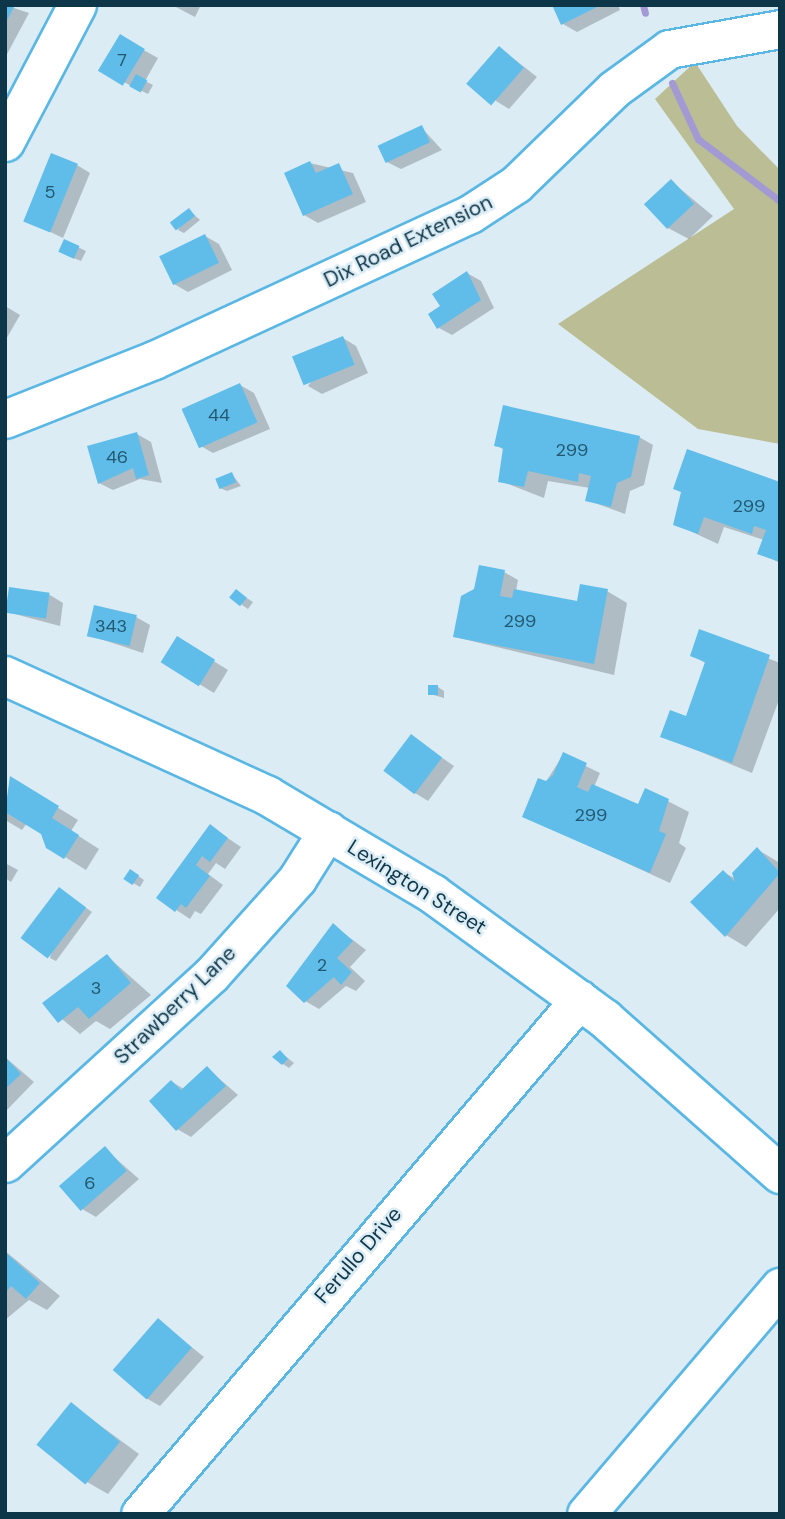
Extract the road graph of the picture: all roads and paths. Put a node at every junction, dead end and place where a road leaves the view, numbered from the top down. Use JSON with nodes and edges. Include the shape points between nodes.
{"nodes":[{"id":1,"x":77,"y":5,"type":"edge"},
{"id":2,"x":780,"y":29,"type":"edge"},
{"id":3,"x":5,"y":142,"type":"edge"},
{"id":4,"x":5,"y":419,"type":"edge"},
{"id":5,"x":5,"y":676,"type":"edge"},
{"id":6,"x":328,"y":830,"type":"junction"},
{"id":7,"x":580,"y":999,"type":"junction"},
{"id":8,"x":5,"y":1163,"type":"edge"},
{"id":9,"x":780,"y":1174,"type":"edge"},
{"id":10,"x":780,"y":1287,"type":"edge"},
{"id":11,"x":141,"y":1514,"type":"edge"},
{"id":12,"x":586,"y":1514,"type":"edge"}],
"edges":[{"from":1,"to":3,"type":"street"},
{"from":2,"to":4,"type":"street","name":"Dix Road Extension","via":[[669,50],[614,89],[516,184],[470,215],[155,360]]},
{"from":5,"to":6,"type":"main road","name":"Lexington Street","via":[[185,755]]},
{"from":6,"to":7,"type":"main road","name":"Lexington Street","via":[[433,894]]},
{"from":6,"to":8,"type":"street","name":"Strawberry Lane","via":[[297,879],[211,975]]},
{"from":7,"to":9,"type":"main road","name":"Lexington Street"},
{"from":7,"to":11,"type":"street","name":"Ferullo Drive"},
{"from":10,"to":12,"type":"street"}]}
